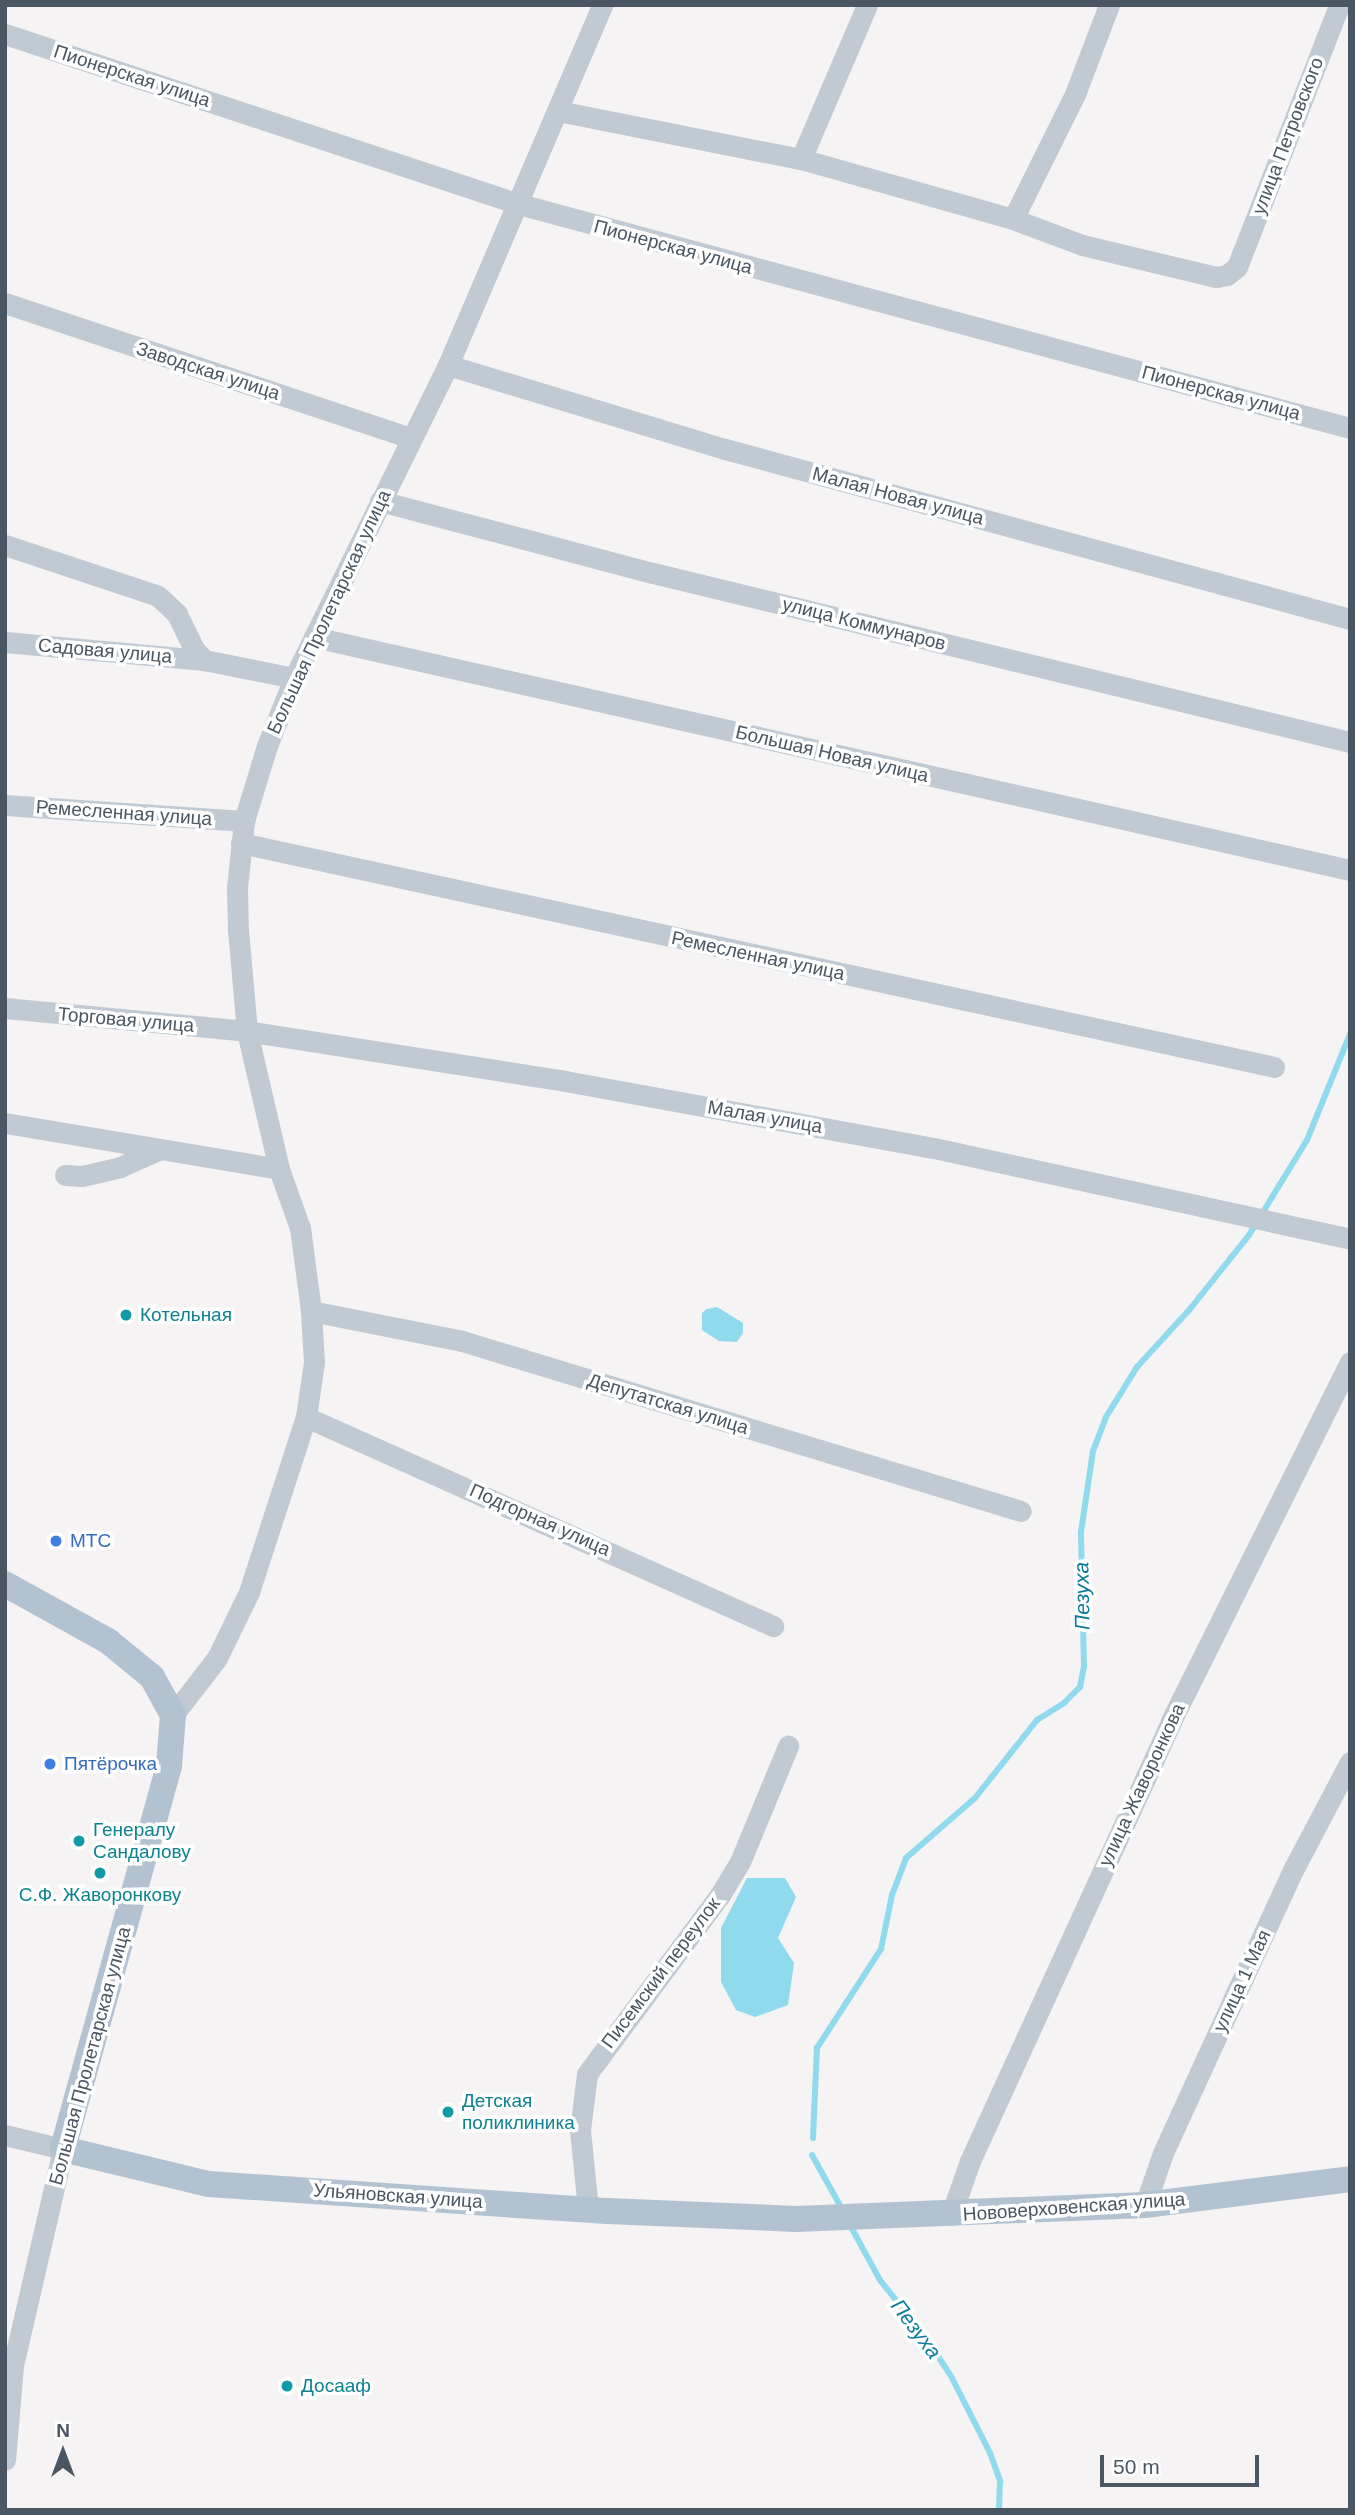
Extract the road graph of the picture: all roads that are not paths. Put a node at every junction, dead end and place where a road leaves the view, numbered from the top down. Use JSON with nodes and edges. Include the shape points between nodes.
{"nodes":[{"id":1,"x":602,"y":5,"type":"edge"},
{"id":2,"x":867,"y":5,"type":"edge"},
{"id":3,"x":1109,"y":5,"type":"edge"},
{"id":4,"x":1339,"y":5,"type":"edge"},
{"id":5,"x":5,"y":34,"type":"edge"},
{"id":6,"x":558,"y":111,"type":"junction"},
{"id":7,"x":801,"y":159,"type":"junction"},
{"id":8,"x":519,"y":204,"type":"junction"},
{"id":9,"x":1013,"y":219,"type":"junction"},
{"id":10,"x":5,"y":303,"type":"edge"},
{"id":11,"x":448,"y":365,"type":"junction"},
{"id":12,"x":1350,"y":428,"type":"edge"},
{"id":13,"x":411,"y":438,"type":"junction"},
{"id":14,"x":380,"y":501,"type":"junction"},
{"id":15,"x":5,"y":545,"type":"edge"},
{"id":16,"x":1350,"y":619,"type":"edge"},
{"id":17,"x":314,"y":637,"type":"junction"},
{"id":18,"x":5,"y":642,"type":"edge"},
{"id":19,"x":204,"y":660,"type":"junction"},
{"id":20,"x":294,"y":678,"type":"junction"},
{"id":21,"x":1350,"y":742,"type":"edge"},
{"id":22,"x":5,"y":805,"type":"edge"},
{"id":23,"x":244,"y":821,"type":"junction"},
{"id":24,"x":242,"y":843,"type":"junction"},
{"id":25,"x":1350,"y":870,"type":"edge"},
{"id":26,"x":5,"y":1008,"type":"edge"},
{"id":27,"x":247,"y":1031,"type":"junction"},
{"id":28,"x":1275,"y":1067,"type":"dead end"},
{"id":29,"x":5,"y":1123,"type":"edge"},
{"id":30,"x":158,"y":1150,"type":"junction"},
{"id":31,"x":279,"y":1169,"type":"junction"},
{"id":32,"x":65,"y":1175,"type":"dead end"},
{"id":33,"x":1350,"y":1239,"type":"edge"},
{"id":34,"x":311,"y":1311,"type":"junction"},
{"id":35,"x":1350,"y":1362,"type":"edge"},
{"id":36,"x":306,"y":1416,"type":"junction"},
{"id":37,"x":1021,"y":1511,"type":"dead end"},
{"id":38,"x":5,"y":1584,"type":"edge"},
{"id":39,"x":773,"y":1626,"type":"dead end"},
{"id":40,"x":173,"y":1715,"type":"junction"},
{"id":41,"x":788,"y":1746,"type":"dead end"},
{"id":42,"x":1350,"y":1762,"type":"edge"},
{"id":43,"x":5,"y":2135,"type":"edge"},
{"id":44,"x":63,"y":2150,"type":"junction"},
{"id":45,"x":1350,"y":2179,"type":"edge"},
{"id":46,"x":1145,"y":2205,"type":"junction"},
{"id":47,"x":588,"y":2209,"type":"junction"},
{"id":48,"x":951,"y":2215,"type":"junction"},
{"id":49,"x":796,"y":2219,"type":"joint"},
{"id":50,"x":5,"y":2460,"type":"edge"}],
"edges":[{"from":1,"to":6,"type":"street","name":"Большая Пролетарская улица"},
{"from":2,"to":7,"type":"street"},
{"from":3,"to":9,"type":"street","via":[[1075,94]]},
{"from":4,"to":9,"type":"street","name":"улица Петровского","via":[[1237,267],[1227,275],[1216,277],[1082,245]]},
{"from":5,"to":8,"type":"street","name":"Пионерская улица"},
{"from":6,"to":7,"type":"street"},
{"from":6,"to":8,"type":"street","name":"Большая Пролетарская улица"},
{"from":7,"to":9,"type":"street"},
{"from":8,"to":11,"type":"street","name":"Большая Пролетарская улица"},
{"from":8,"to":12,"type":"street","name":"Пионерская улица"},
{"from":10,"to":13,"type":"street","name":"Заводская улица"},
{"from":11,"to":13,"type":"street","name":"Большая Пролетарская улица"},
{"from":11,"to":16,"type":"street","name":"Малая Новая улица","via":[[725,449]]},
{"from":13,"to":14,"type":"street","name":"Большая Пролетарская улица"},
{"from":14,"to":17,"type":"street","name":"Большая Пролетарская улица"},
{"from":14,"to":21,"type":"street","name":"улица Коммунаров","via":[[666,576]]},
{"from":15,"to":19,"type":"street","via":[[158,596],[177,614]]},
{"from":17,"to":20,"type":"street","name":"Большая Пролетарская улица"},
{"from":17,"to":25,"type":"street","name":"Большая Новая улица"},
{"from":18,"to":19,"type":"street","name":"Садовая улица"},
{"from":19,"to":20,"type":"street"},
{"from":20,"to":23,"type":"street","name":"Большая Пролетарская улица"},
{"from":22,"to":23,"type":"street","name":"Ремесленная улица"},
{"from":23,"to":24,"type":"street","name":"Большая Пролетарская улица"},
{"from":24,"to":27,"type":"street","name":"Большая Пролетарская улица","via":[[238,931]]},
{"from":24,"to":28,"type":"street","name":"Ремесленная улица"},
{"from":26,"to":27,"type":"street","name":"Торговая улица"},
{"from":27,"to":31,"type":"street","name":"Большая Пролетарская улица"},
{"from":27,"to":33,"type":"street","name":"Малая улица","via":[[565,1081],[934,1148]]},
{"from":29,"to":30,"type":"street"},
{"from":30,"to":31,"type":"street"},
{"from":30,"to":32,"type":"street","via":[[120,1167]]},
{"from":31,"to":34,"type":"street","name":"Большая Пролетарская улица","via":[[300,1228]]},
{"from":34,"to":36,"type":"street","name":"Большая Пролетарская улица","via":[[314,1362]]},
{"from":34,"to":37,"type":"street","name":"Депутатская улица","via":[[462,1341]]},
{"from":35,"to":48,"type":"street","name":"улица Жаворонкова","via":[[1166,1732],[970,2161]]},
{"from":36,"to":39,"type":"street","name":"Подгорная улица"},
{"from":36,"to":40,"type":"street","name":"Большая Пролетарская улица","via":[[249,1592],[217,1658]]},
{"from":38,"to":40,"type":"main road","via":[[108,1641],[152,1677]]},
{"from":40,"to":44,"type":"main road","name":"Большая Пролетарская улица","via":[[169,1766]]},
{"from":41,"to":47,"type":"street","name":"Писемский переулок","via":[[726,1884],[587,2074],[580,2130]]},
{"from":42,"to":46,"type":"street","name":"улица 1 Мая","via":[[1293,1870],[1163,2153]]},
{"from":43,"to":44,"type":"street","name":"Ульяновская улица"},
{"from":44,"to":47,"type":"main road","name":"Ульяновская улица","via":[[209,2184]]},
{"from":44,"to":50,"type":"street","name":"Большая Пролетарская улица","via":[[13,2365]]},
{"from":45,"to":46,"type":"main road","name":"Нововерховенская улица"},
{"from":46,"to":48,"type":"main road","name":"Нововерховенская улица"},
{"from":47,"to":49,"type":"main road","name":"Ульяновская улица"},
{"from":48,"to":49,"type":"main road","name":"Нововерховенская улица"}]}
